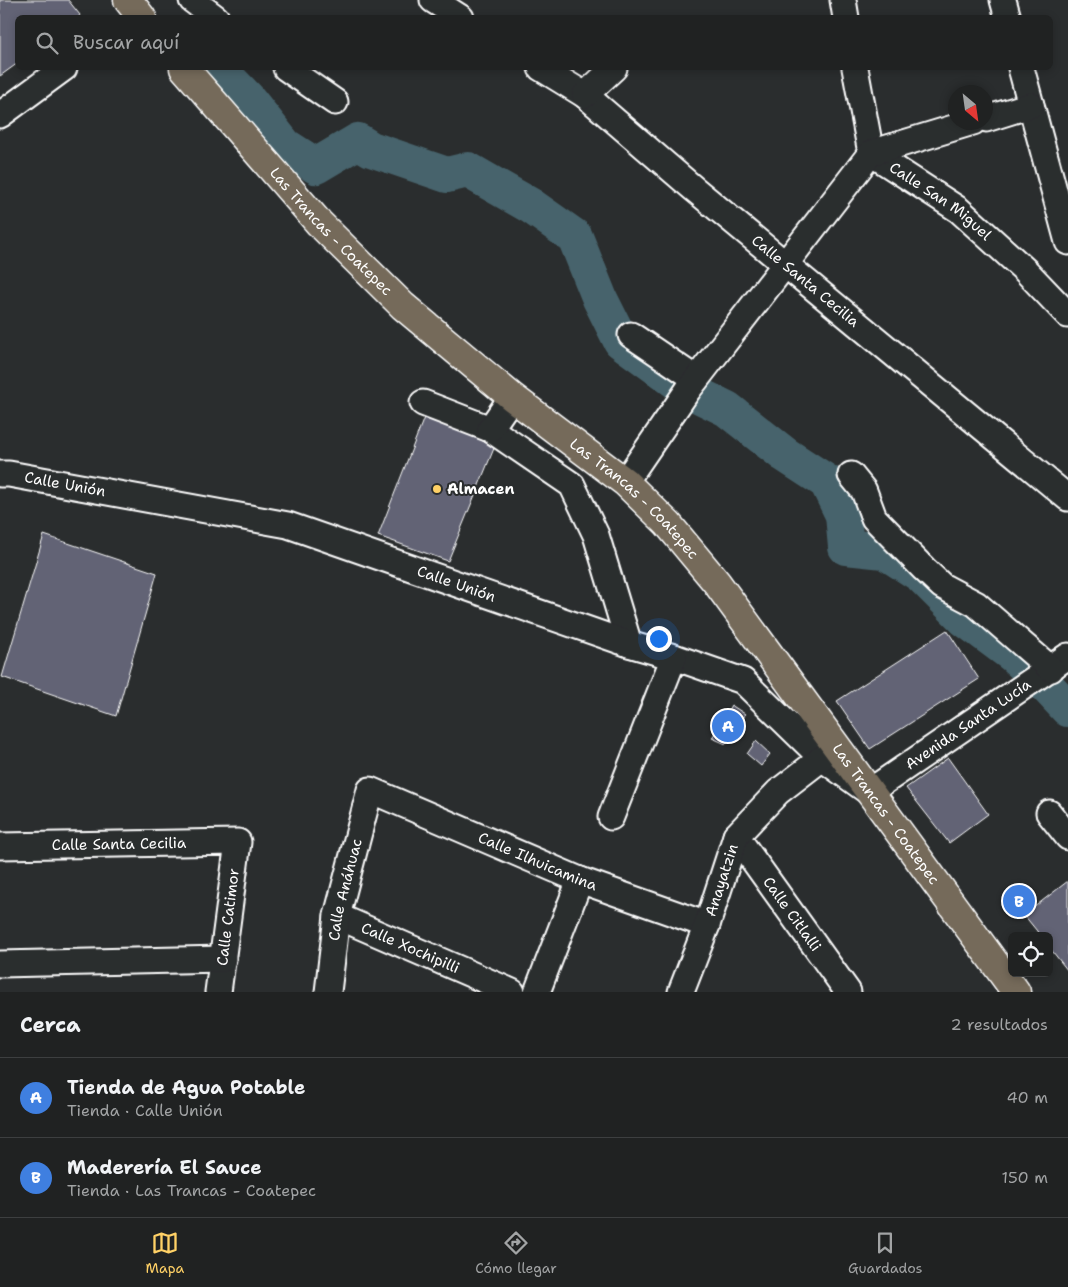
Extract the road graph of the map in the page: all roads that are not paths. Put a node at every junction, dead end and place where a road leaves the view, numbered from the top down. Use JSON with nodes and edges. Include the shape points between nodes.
{"nodes":[{"id":1,"x":128,"y":0,"type":"edge"},
{"id":2,"x":192,"y":0,"type":"edge"},
{"id":3,"x":433,"y":0,"type":"edge"},
{"id":4,"x":843,"y":0,"type":"edge"},
{"id":5,"x":1003,"y":0,"type":"edge"},
{"id":6,"x":140,"y":15,"type":"edge"},
{"id":7,"x":212,"y":15,"type":"edge"},
{"id":8,"x":456,"y":15,"type":"edge"},
{"id":9,"x":846,"y":15,"type":"edge"},
{"id":10,"x":1007,"y":15,"type":"edge"},
{"id":11,"x":61,"y":70,"type":"edge"},
{"id":12,"x":186,"y":70,"type":"edge"},
{"id":13,"x":289,"y":70,"type":"edge"},
{"id":14,"x":544,"y":70,"type":"edge"},
{"id":15,"x":612,"y":70,"type":"edge"},
{"id":16,"x":855,"y":70,"type":"edge"},
{"id":17,"x":1022,"y":70,"type":"edge"},
{"id":18,"x":585,"y":95,"type":"junction"},
{"id":19,"x":335,"y":102,"type":"dead end"},
{"id":20,"x":1031,"y":105,"type":"junction"},
{"id":21,"x":0,"y":115,"type":"edge"},
{"id":22,"x":993,"y":117,"type":"edge"},
{"id":23,"x":948,"y":130,"type":"edge"},
{"id":24,"x":871,"y":153,"type":"junction"},
{"id":25,"x":1068,"y":242,"type":"edge"},
{"id":26,"x":786,"y":264,"type":"junction"},
{"id":27,"x":1068,"y":315,"type":"edge"},
{"id":28,"x":631,"y":334,"type":"dead end"},
{"id":29,"x":696,"y":380,"type":"junction"},
{"id":30,"x":512,"y":397,"type":"junction"},
{"id":31,"x":423,"y":403,"type":"dead end"},
{"id":32,"x":490,"y":429,"type":"junction"},
{"id":33,"x":0,"y":474,"type":"edge"},
{"id":34,"x":851,"y":475,"type":"dead end"},
{"id":35,"x":625,"y":482,"type":"junction"},
{"id":36,"x":1064,"y":488,"type":"edge"},
{"id":37,"x":629,"y":644,"type":"junction"},
{"id":38,"x":674,"y":657,"type":"junction"},
{"id":39,"x":1059,"y":663,"type":"edge"},
{"id":40,"x":822,"y":758,"type":"junction"},
{"id":41,"x":370,"y":790,"type":"joint"},
{"id":42,"x":869,"y":792,"type":"junction"},
{"id":43,"x":1049,"y":813,"type":"dead end"},
{"id":44,"x":611,"y":817,"type":"dead end"},
{"id":45,"x":736,"y":836,"type":"junction"},
{"id":46,"x":1068,"y":837,"type":"edge"},
{"id":47,"x":238,"y":842,"type":"joint"},
{"id":48,"x":0,"y":846,"type":"edge"},
{"id":49,"x":580,"y":880,"type":"junction"},
{"id":50,"x":337,"y":916,"type":"junction"},
{"id":51,"x":707,"y":925,"type":"junction"},
{"id":52,"x":223,"y":959,"type":"junction"},
{"id":53,"x":0,"y":964,"type":"edge"},
{"id":54,"x":684,"y":990,"type":"edge"},
{"id":55,"x":218,"y":992,"type":"edge"},
{"id":56,"x":328,"y":992,"type":"edge"},
{"id":57,"x":512,"y":992,"type":"edge"},
{"id":58,"x":537,"y":992,"type":"edge"},
{"id":59,"x":848,"y":992,"type":"edge"},
{"id":60,"x":1016,"y":992,"type":"edge"}],
"edges":[{"from":1,"to":6,"type":"main road"},
{"from":2,"to":7,"type":"street"},
{"from":3,"to":8,"type":"street"},
{"from":4,"to":9,"type":"street"},
{"from":5,"to":10,"type":"street"},
{"from":11,"to":21,"type":"street"},
{"from":12,"to":30,"type":"main road","name":"Las Trancas - Coatepec","via":[[319,223],[403,306]]},
{"from":13,"to":19,"type":"street"},
{"from":14,"to":18,"type":"street","name":"Calle Santa Cecilia"},
{"from":15,"to":18,"type":"street"},
{"from":16,"to":24,"type":"street"},
{"from":17,"to":20,"type":"street"},
{"from":18,"to":26,"type":"street","name":"Calle Santa Cecilia"},
{"from":20,"to":22,"type":"street"},
{"from":20,"to":25,"type":"street"},
{"from":23,"to":24,"type":"street"},
{"from":24,"to":26,"type":"street"},
{"from":24,"to":27,"type":"street","name":"Calle San Miguel","via":[[959,210],[1026,271]]},
{"from":26,"to":29,"type":"street"},
{"from":26,"to":36,"type":"street","name":"Calle Santa Cecilia"},
{"from":28,"to":29,"type":"street"},
{"from":29,"to":35,"type":"street"},
{"from":30,"to":32,"type":"street"},
{"from":30,"to":35,"type":"main road","name":"Las Trancas - Coatepec"},
{"from":31,"to":32,"type":"street"},
{"from":32,"to":37,"type":"street","via":[[572,485],[596,535]]},
{"from":33,"to":37,"type":"street","name":"Calle Unión","via":[[288,525]]},
{"from":34,"to":39,"type":"street","via":[[864,491],[874,518],[942,586],[976,604]]},
{"from":35,"to":42,"type":"main road","name":"Las Trancas - Coatepec","via":[[668,524],[717,583]]},
{"from":37,"to":38,"type":"street","name":"Calle Unión"},
{"from":38,"to":40,"type":"street","name":"Calle Unión","via":[[743,681]]},
{"from":38,"to":44,"type":"street"},
{"from":39,"to":42,"type":"street","name":"Avenida Santa Lucía"},
{"from":40,"to":42,"type":"street","name":"Calle Unión"},
{"from":40,"to":45,"type":"street","via":[[778,792]]},
{"from":41,"to":49,"type":"street","name":"Calle Ilhuicamina"},
{"from":41,"to":50,"type":"street","name":"Calle Anáhuac"},
{"from":42,"to":60,"type":"main road","name":"Las Trancas - Coatepec"},
{"from":43,"to":46,"type":"street"},
{"from":45,"to":51,"type":"street","name":"Anayatzin"},
{"from":45,"to":59,"type":"street","name":"Calle Citlalli"},
{"from":47,"to":48,"type":"street","name":"Calle Santa Cecilia"},
{"from":47,"to":52,"type":"street","name":"Calle Catimor"},
{"from":49,"to":51,"type":"street","name":"Calle Ilhuicamina"},
{"from":49,"to":58,"type":"street"},
{"from":50,"to":56,"type":"street","name":"Calle Anáhuac"},
{"from":50,"to":57,"type":"street","name":"Calle Xochipilli"},
{"from":51,"to":54,"type":"street","name":"Anayatzin"},
{"from":52,"to":53,"type":"street"},
{"from":52,"to":55,"type":"street","name":"Calle Catimor"}]}
